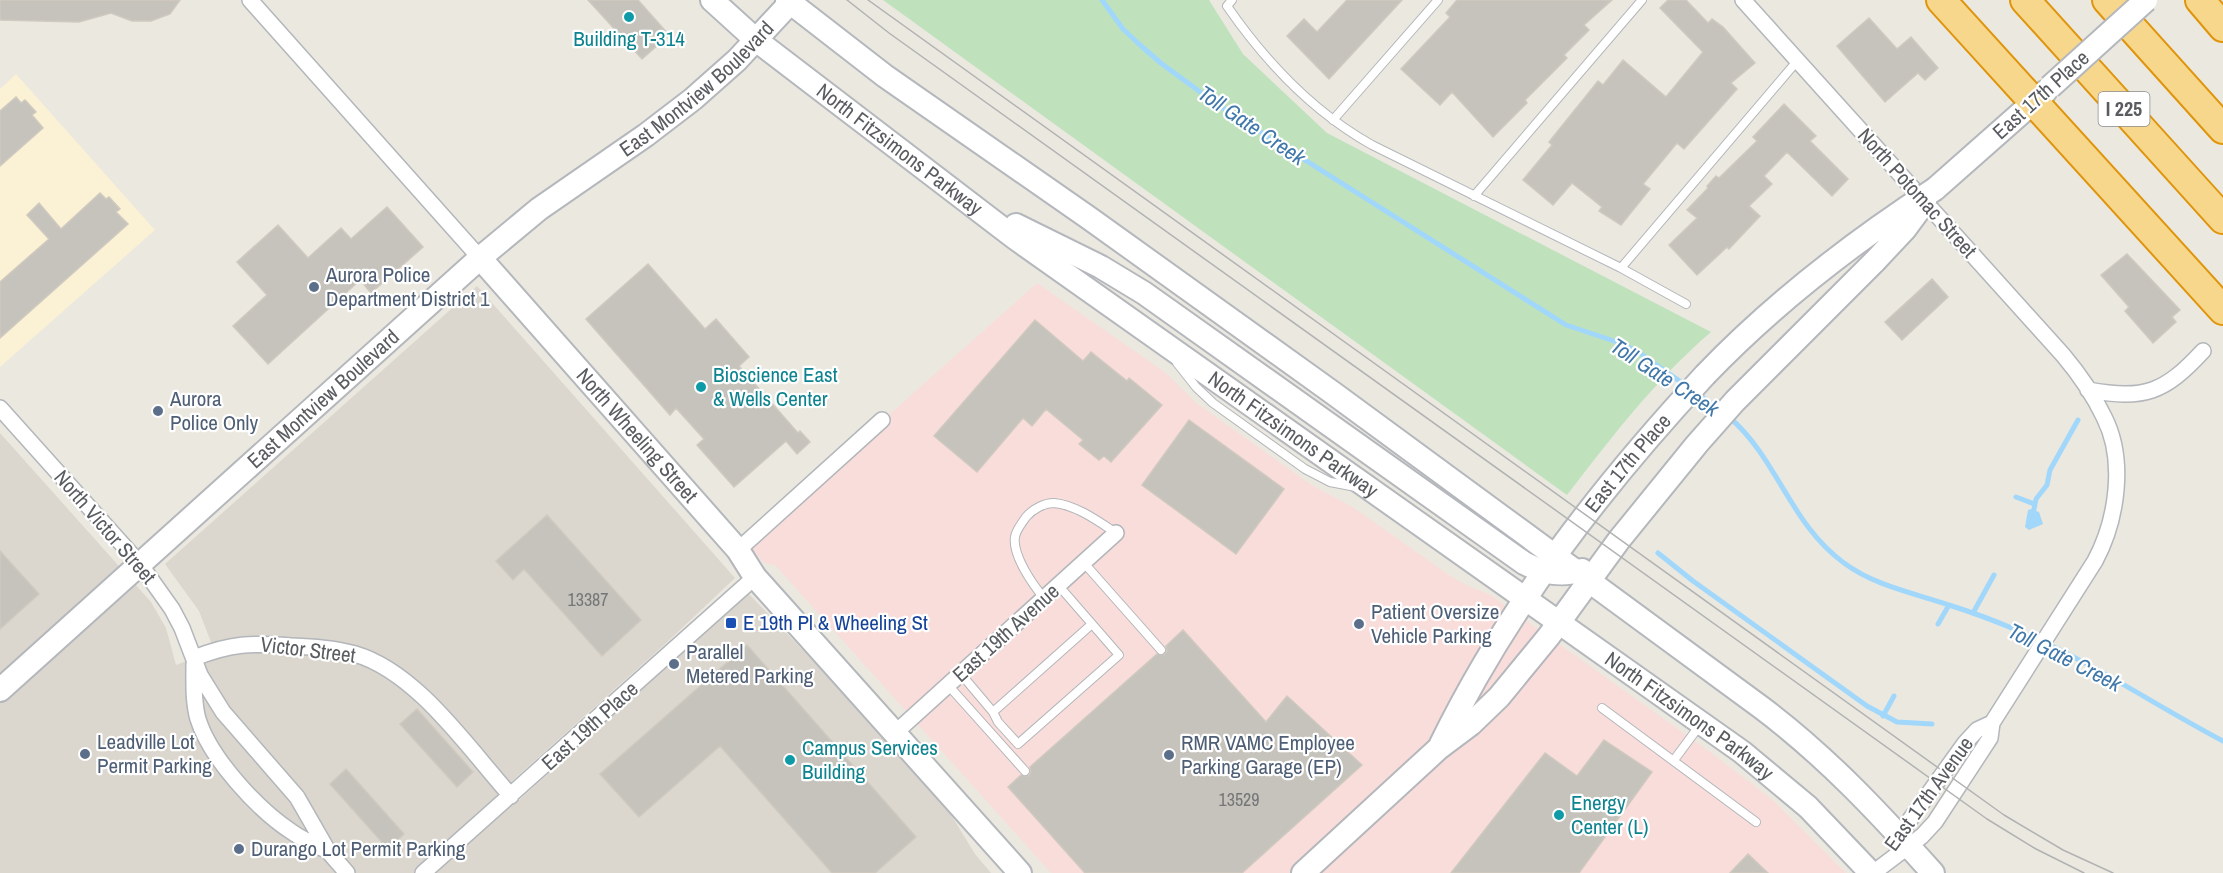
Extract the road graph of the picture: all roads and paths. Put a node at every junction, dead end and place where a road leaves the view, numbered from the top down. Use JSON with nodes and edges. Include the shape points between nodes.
{"nodes":[{"id":1,"x":250,"y":0,"type":"edge"},
{"id":2,"x":712,"y":0,"type":"edge"},
{"id":3,"x":1232,"y":0,"type":"edge"},
{"id":4,"x":1438,"y":0,"type":"edge"},
{"id":5,"x":1642,"y":0,"type":"edge"},
{"id":6,"x":1743,"y":0,"type":"edge"},
{"id":7,"x":1941,"y":0,"type":"edge"},
{"id":8,"x":2025,"y":0,"type":"edge"},
{"id":9,"x":2107,"y":0,"type":"edge"},
{"id":10,"x":2146,"y":0,"type":"edge"},
{"id":11,"x":2200,"y":0,"type":"edge"},
{"id":12,"x":789,"y":1,"type":"edge"},
{"id":13,"x":2223,"y":27,"type":"edge"},
{"id":14,"x":756,"y":40,"type":"junction"},
{"id":15,"x":1798,"y":60,"type":"junction"},
{"id":16,"x":2042,"y":94,"type":"junction"},
{"id":17,"x":1333,"y":120,"type":"junction"},
{"id":18,"x":2223,"y":129,"type":"edge"},
{"id":19,"x":1935,"y":189,"type":"junction"},
{"id":20,"x":1474,"y":196,"type":"junction"},
{"id":21,"x":960,"y":198,"type":"junction"},
{"id":22,"x":2223,"y":219,"type":"edge"},
{"id":23,"x":480,"y":258,"type":"junction"},
{"id":24,"x":1620,"y":268,"type":"junction"},
{"id":25,"x":2194,"y":279,"type":"junction"},
{"id":26,"x":1686,"y":304,"type":"dead end"},
{"id":27,"x":2223,"y":310,"type":"edge"},
{"id":28,"x":2223,"y":316,"type":"edge"},
{"id":29,"x":2203,"y":351,"type":"dead end"},
{"id":30,"x":2088,"y":390,"type":"junction"},
{"id":31,"x":0,"y":408,"type":"edge"},
{"id":32,"x":882,"y":420,"type":"dead end"},
{"id":33,"x":1116,"y":533,"type":"joint"},
{"id":34,"x":738,"y":550,"type":"junction"},
{"id":35,"x":1084,"y":563,"type":"junction"},
{"id":36,"x":140,"y":564,"type":"junction"},
{"id":37,"x":1549,"y":564,"type":"junction"},
{"id":38,"x":755,"y":577,"type":"junction"},
{"id":39,"x":1581,"y":577,"type":"junction"},
{"id":40,"x":1059,"y":586,"type":"junction"},
{"id":41,"x":1044,"y":598,"type":"junction"},
{"id":42,"x":1526,"y":598,"type":"junction"},
{"id":43,"x":1559,"y":621,"type":"junction"},
{"id":44,"x":1092,"y":624,"type":"junction"},
{"id":45,"x":1161,"y":650,"type":"dead end"},
{"id":46,"x":194,"y":658,"type":"junction"},
{"id":47,"x":960,"y":674,"type":"junction"},
{"id":48,"x":948,"y":685,"type":"junction"},
{"id":49,"x":0,"y":690,"type":"edge"},
{"id":50,"x":1602,"y":708,"type":"dead end"},
{"id":51,"x":993,"y":712,"type":"junction"},
{"id":52,"x":1702,"y":723,"type":"junction"},
{"id":53,"x":895,"y":733,"type":"junction"},
{"id":54,"x":1439,"y":748,"type":"junction"},
{"id":55,"x":1674,"y":760,"type":"junction"},
{"id":56,"x":1025,"y":771,"type":"dead end"},
{"id":57,"x":511,"y":796,"type":"junction"},
{"id":58,"x":1756,"y":822,"type":"dead end"},
{"id":59,"x":1903,"y":840,"type":"junction"},
{"id":60,"x":328,"y":851,"type":"junction"},
{"id":61,"x":347,"y":873,"type":"edge"},
{"id":62,"x":423,"y":873,"type":"edge"},
{"id":63,"x":1020,"y":873,"type":"edge"},
{"id":64,"x":1302,"y":873,"type":"edge"},
{"id":65,"x":1872,"y":873,"type":"edge"},
{"id":66,"x":1933,"y":873,"type":"edge"}],
"edges":[{"from":1,"to":23,"type":"street","name":"North Wheeling Street"},
{"from":2,"to":14,"type":"main road","name":"North Fitzsimons Parkway"},
{"from":3,"to":17,"type":"lane","via":[[1227,6],[1263,54]]},
{"from":4,"to":17,"type":"lane"},
{"from":5,"to":20,"type":"lane"},
{"from":6,"to":15,"type":"street","name":"North Potomac Street"},
{"from":7,"to":16,"type":"highway"},
{"from":8,"to":22,"type":"highway","number":"I 225"},
{"from":9,"to":18,"type":"highway","number":"I 225"},
{"from":10,"to":16,"type":"main road","name":"East 17th Place","bridge":true},
{"from":11,"to":13,"type":"highway"},
{"from":12,"to":14,"type":"main road","name":"East Montview Boulevard"},
{"from":12,"to":37,"type":"main road","via":[[885,76],[1313,379]]},
{"from":14,"to":21,"type":"main road","name":"North Fitzsimons Parkway"},
{"from":14,"to":23,"type":"main road","name":"East Montview Boulevard","via":[[693,99],[539,210]]},
{"from":15,"to":24,"type":"lane"},
{"from":15,"to":30,"type":"street","name":"North Potomac Street","via":[[2058,350]]},
{"from":16,"to":19,"type":"main road","name":"East 17th Place"},
{"from":16,"to":25,"type":"highway"},
{"from":17,"to":20,"type":"lane","via":[[1372,145]]},
{"from":19,"to":37,"type":"main road","name":"East 17th Place","bridge":true,"via":[[1849,248],[1742,339],[1685,396],[1611,482]]},
{"from":19,"to":39,"type":"main road","name":"East 17th Place","bridge":true,"via":[[1875,261],[1735,401],[1604,560]]},
{"from":20,"to":24,"type":"lane"},
{"from":21,"to":37,"type":"main road","via":[[1135,287],[1524,562]]},
{"from":21,"to":42,"type":"main road","name":"North Fitzsimons Parkway"},
{"from":23,"to":34,"type":"main road","name":"North Wheeling Street"},
{"from":23,"to":36,"type":"main road","name":"East Montview Boulevard"},
{"from":24,"to":26,"type":"lane"},
{"from":25,"to":27,"type":"highway"},
{"from":25,"to":28,"type":"highway"},
{"from":29,"to":30,"type":"street","via":[[2176,378],[2152,392],[2109,394]]},
{"from":30,"to":59,"type":"street","name":"East 17th Avenue","via":[[2108,426],[2116,466],[2108,534],[2095,561],[1992,723],[1990,738],[1935,822],[1922,836]]},
{"from":31,"to":36,"type":"street","name":"North Victor Street"},
{"from":32,"to":34,"type":"street"},
{"from":33,"to":35,"type":"street","name":"East 19th Avenue"},
{"from":33,"to":41,"type":"lane","via":[[1079,511],[1056,503],[1044,504],[1029,514],[1014,538],[1029,579]]},
{"from":34,"to":38,"type":"main road","name":"North Wheeling Street"},
{"from":35,"to":40,"type":"street","name":"East 19th Avenue"},
{"from":35,"to":45,"type":"lane"},
{"from":36,"to":46,"type":"street","name":"North Victor Street","via":[[172,609]]},
{"from":36,"to":49,"type":"main road","name":"East Montview Boulevard"},
{"from":37,"to":39,"type":"main road"},
{"from":37,"to":42,"type":"main road","name":"East 17th Place"},
{"from":38,"to":53,"type":"main road","name":"North Wheeling Street"},
{"from":38,"to":57,"type":"street","name":"East 19th Place"},
{"from":39,"to":43,"type":"main road","name":"East 17th Place"},
{"from":39,"to":59,"type":"main road","via":[[1798,735],[1850,782]]},
{"from":40,"to":41,"type":"street","name":"East 19th Avenue"},
{"from":40,"to":44,"type":"lane"},
{"from":41,"to":47,"type":"street","name":"East 19th Avenue"},
{"from":42,"to":43,"type":"main road","name":"North Fitzsimons Parkway"},
{"from":42,"to":54,"type":"main road","name":"East 17th Place","via":[[1475,679]]},
{"from":43,"to":52,"type":"main road","name":"North Fitzsimons Parkway"},
{"from":43,"to":54,"type":"main road","name":"East 17th Place","via":[[1500,697]]},
{"from":44,"to":51,"type":"lane"},
{"from":44,"to":51,"type":"lane","via":[[1119,655],[1018,744]]},
{"from":46,"to":57,"type":"street","name":"Victor Street","via":[[249,643],[332,649],[367,658],[411,684]]},
{"from":46,"to":60,"type":"street","name":"North Victor Street","via":[[223,712],[297,797]]},
{"from":46,"to":60,"type":"street","name":"North Victor Street","via":[[197,717],[212,750],[273,817]]},
{"from":47,"to":48,"type":"street","name":"East 19th Avenue"},
{"from":47,"to":51,"type":"lane"},
{"from":48,"to":53,"type":"street","name":"East 19th Avenue"},
{"from":48,"to":56,"type":"lane"},
{"from":50,"to":55,"type":"lane"},
{"from":52,"to":55,"type":"lane"},
{"from":52,"to":65,"type":"main road","name":"North Fitzsimons Parkway","via":[[1789,789]]},
{"from":53,"to":63,"type":"main road","name":"North Wheeling Street"},
{"from":54,"to":64,"type":"main road","name":"East 17th Place"},
{"from":55,"to":58,"type":"lane"},
{"from":57,"to":62,"type":"street","name":"East 19th Place"},
{"from":59,"to":65,"type":"street","name":"East 17th Avenue"},
{"from":59,"to":66,"type":"main road"},
{"from":60,"to":61,"type":"street","name":"North Victor Street"}]}
